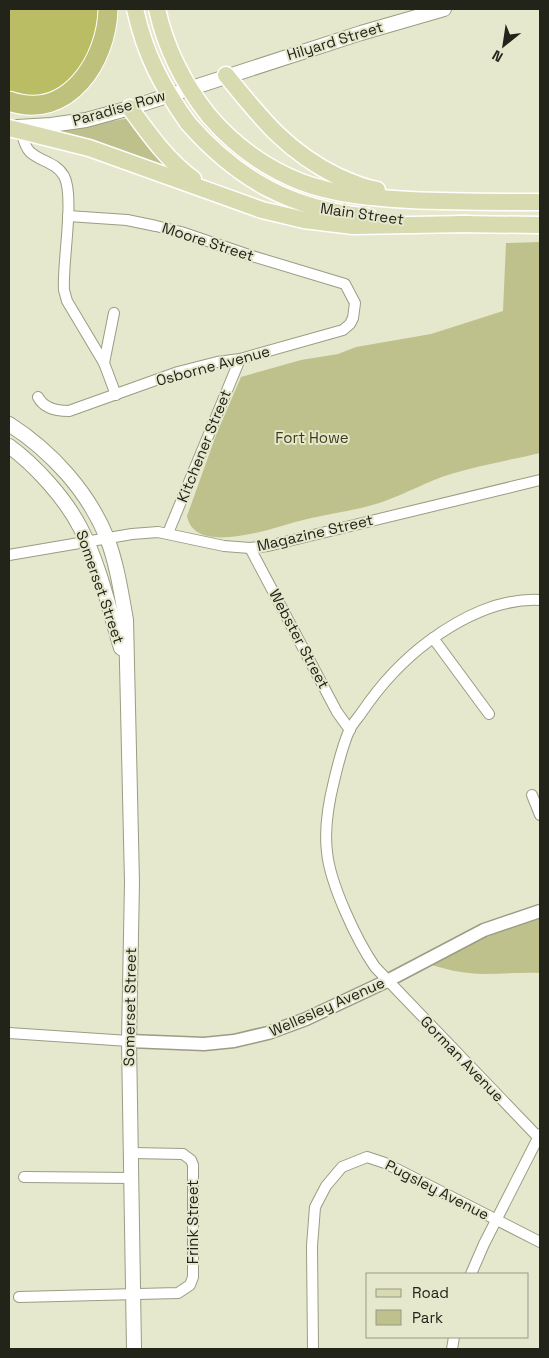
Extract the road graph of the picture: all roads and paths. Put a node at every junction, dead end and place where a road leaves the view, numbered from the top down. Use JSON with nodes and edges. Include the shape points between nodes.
{"nodes":[{"id":1,"x":108,"y":9,"type":"edge"},
{"id":2,"x":135,"y":9,"type":"edge"},
{"id":3,"x":157,"y":9,"type":"edge"},
{"id":4,"x":444,"y":9,"type":"edge"},
{"id":5,"x":226,"y":76,"type":"junction"},
{"id":6,"x":9,"y":101,"type":"edge"},
{"id":7,"x":130,"y":108,"type":"junction"},
{"id":8,"x":13,"y":129,"type":"edge"},
{"id":9,"x":209,"y":191,"type":"junction"},
{"id":10,"x":441,"y":201,"type":"junction"},
{"id":11,"x":540,"y":202,"type":"edge"},
{"id":12,"x":68,"y":216,"type":"junction"},
{"id":13,"x":468,"y":224,"type":"junction"},
{"id":14,"x":540,"y":225,"type":"edge"},
{"id":15,"x":345,"y":284,"type":"joint"},
{"id":16,"x":114,"y":313,"type":"dead end"},
{"id":17,"x":240,"y":359,"type":"junction"},
{"id":18,"x":104,"y":363,"type":"junction"},
{"id":19,"x":116,"y":395,"type":"junction"},
{"id":20,"x":38,"y":397,"type":"dead end"},
{"id":21,"x":9,"y":418,"type":"edge"},
{"id":22,"x":9,"y":424,"type":"edge"},
{"id":23,"x":23,"y":433,"type":"junction"},
{"id":24,"x":9,"y":446,"type":"edge"},
{"id":25,"x":540,"y":480,"type":"edge"},
{"id":26,"x":168,"y":533,"type":"junction"},
{"id":27,"x":107,"y":539,"type":"junction"},
{"id":28,"x":87,"y":542,"type":"junction"},
{"id":29,"x":250,"y":548,"type":"junction"},
{"id":30,"x":9,"y":555,"type":"edge"},
{"id":31,"x":540,"y":600,"type":"edge"},
{"id":32,"x":432,"y":638,"type":"junction"},
{"id":33,"x":126,"y":665,"type":"junction"},
{"id":34,"x":489,"y":714,"type":"dead end"},
{"id":35,"x":350,"y":730,"type":"junction"},
{"id":36,"x":532,"y":796,"type":"dead end"},
{"id":37,"x":540,"y":815,"type":"edge"},
{"id":38,"x":540,"y":911,"type":"edge"},
{"id":39,"x":387,"y":981,"type":"junction"},
{"id":40,"x":9,"y":1033,"type":"edge"},
{"id":41,"x":129,"y":1041,"type":"junction"},
{"id":42,"x":539,"y":1136,"type":"edge"},
{"id":43,"x":132,"y":1153,"type":"junction"},
{"id":44,"x":24,"y":1177,"type":"dead end"},
{"id":45,"x":132,"y":1178,"type":"junction"},
{"id":46,"x":498,"y":1220,"type":"junction"},
{"id":47,"x":540,"y":1242,"type":"edge"},
{"id":48,"x":471,"y":1273,"type":"edge"},
{"id":49,"x":133,"y":1295,"type":"junction"},
{"id":50,"x":19,"y":1297,"type":"dead end"},
{"id":51,"x":134,"y":1349,"type":"edge"},
{"id":52,"x":313,"y":1349,"type":"edge"}],
"edges":[{"from":1,"to":6,"type":"highway","via":[[106,32],[87,76],[64,96],[46,102],[29,105]]},
{"from":2,"to":13,"type":"main road","name":"Main Street","bridge":true,"via":[[144,43],[160,81],[188,123],[237,170],[275,193],[337,212]]},
{"from":3,"to":10,"type":"main road","name":"Main Street","bridge":true,"via":[[180,75],[209,116],[250,154],[280,173],[322,188],[366,197]]},
{"from":4,"to":5,"type":"main road","name":"Hilyard Street"},
{"from":5,"to":7,"type":"main road","name":"Paradise Row"},
{"from":5,"to":10,"type":"main road","via":[[277,136],[309,161],[371,189]]},
{"from":7,"to":8,"type":"main road","name":"Paradise Row","via":[[86,120]]},
{"from":7,"to":9,"type":"main road","via":[[174,164]]},
{"from":8,"to":9,"type":"main road","via":[[88,148]]},
{"from":8,"to":12,"type":"street","via":[[31,153],[58,168],[64,176]]},
{"from":9,"to":13,"type":"main road","via":[[280,215],[326,224]]},
{"from":10,"to":11,"type":"main road","name":"Main Street"},
{"from":12,"to":15,"type":"street","name":"Moore Street","via":[[127,220],[181,232]]},
{"from":12,"to":18,"type":"street","via":[[64,290],[67,301]]},
{"from":13,"to":14,"type":"main road","name":"Main Street"},
{"from":15,"to":17,"type":"street","name":"Osborne Avenue","via":[[355,303],[353,318],[342,330]]},
{"from":16,"to":18,"type":"street"},
{"from":17,"to":19,"type":"street","name":"Osborne Avenue","via":[[178,372]]},
{"from":17,"to":26,"type":"street","name":"Kitchener Street"},
{"from":18,"to":19,"type":"street"},
{"from":19,"to":20,"type":"street","name":"Osborne Avenue","via":[[69,411],[46,407]]},
{"from":21,"to":23,"type":"street"},
{"from":22,"to":23,"type":"main road","name":"Somerset Street"},
{"from":23,"to":27,"type":"main road","name":"Somerset Street","via":[[84,494]]},
{"from":24,"to":28,"type":"main road","name":"Somerset Street","via":[[53,489],[81,528]]},
{"from":25,"to":29,"type":"street","name":"Magazine Street"},
{"from":26,"to":27,"type":"street","name":"Magazine Street"},
{"from":26,"to":29,"type":"street","name":"Magazine Street","via":[[213,544]]},
{"from":27,"to":28,"type":"street","name":"Magazine Street"},
{"from":27,"to":33,"type":"main road","name":"Somerset Street","via":[[126,620]]},
{"from":28,"to":30,"type":"street","name":"Magazine Street"},
{"from":28,"to":33,"type":"main road","name":"Somerset Street"},
{"from":29,"to":35,"type":"street","name":"Webster Street","via":[[337,712]]},
{"from":31,"to":32,"type":"street","name":"Gorman Avenue","via":[[499,604],[453,624]]},
{"from":32,"to":34,"type":"street"},
{"from":32,"to":35,"type":"street","name":"Gorman Avenue","via":[[382,683]]},
{"from":33,"to":41,"type":"main road","name":"Somerset Street","via":[[132,882]]},
{"from":35,"to":39,"type":"street","name":"Gorman Avenue","via":[[340,755],[330,798],[327,855],[358,940]]},
{"from":36,"to":37,"type":"street"},
{"from":38,"to":39,"type":"street","name":"Wellesley Avenue","via":[[484,930]]},
{"from":39,"to":41,"type":"street","name":"Wellesley Avenue","via":[[306,1019],[254,1037],[204,1044]]},
{"from":39,"to":42,"type":"street","name":"Gorman Avenue"},
{"from":40,"to":41,"type":"street","name":"Wellesley Avenue"},
{"from":41,"to":43,"type":"main road","name":"Somerset Street"},
{"from":42,"to":46,"type":"street"},
{"from":43,"to":45,"type":"main road","name":"Somerset Street"},
{"from":43,"to":49,"type":"street","name":"Frink Street","via":[[183,1154],[191,1160],[194,1277],[190,1285],[178,1293]]},
{"from":44,"to":45,"type":"street"},
{"from":45,"to":49,"type":"main road","name":"Somerset Street"},
{"from":46,"to":47,"type":"street","name":"Pugsley Avenue"},
{"from":46,"to":48,"type":"street"},
{"from":46,"to":52,"type":"street","name":"Pugsley Avenue","via":[[385,1163],[367,1157],[342,1167],[326,1186],[315,1207]]},
{"from":49,"to":50,"type":"street"},
{"from":49,"to":51,"type":"main road","name":"Somerset Street"}]}
